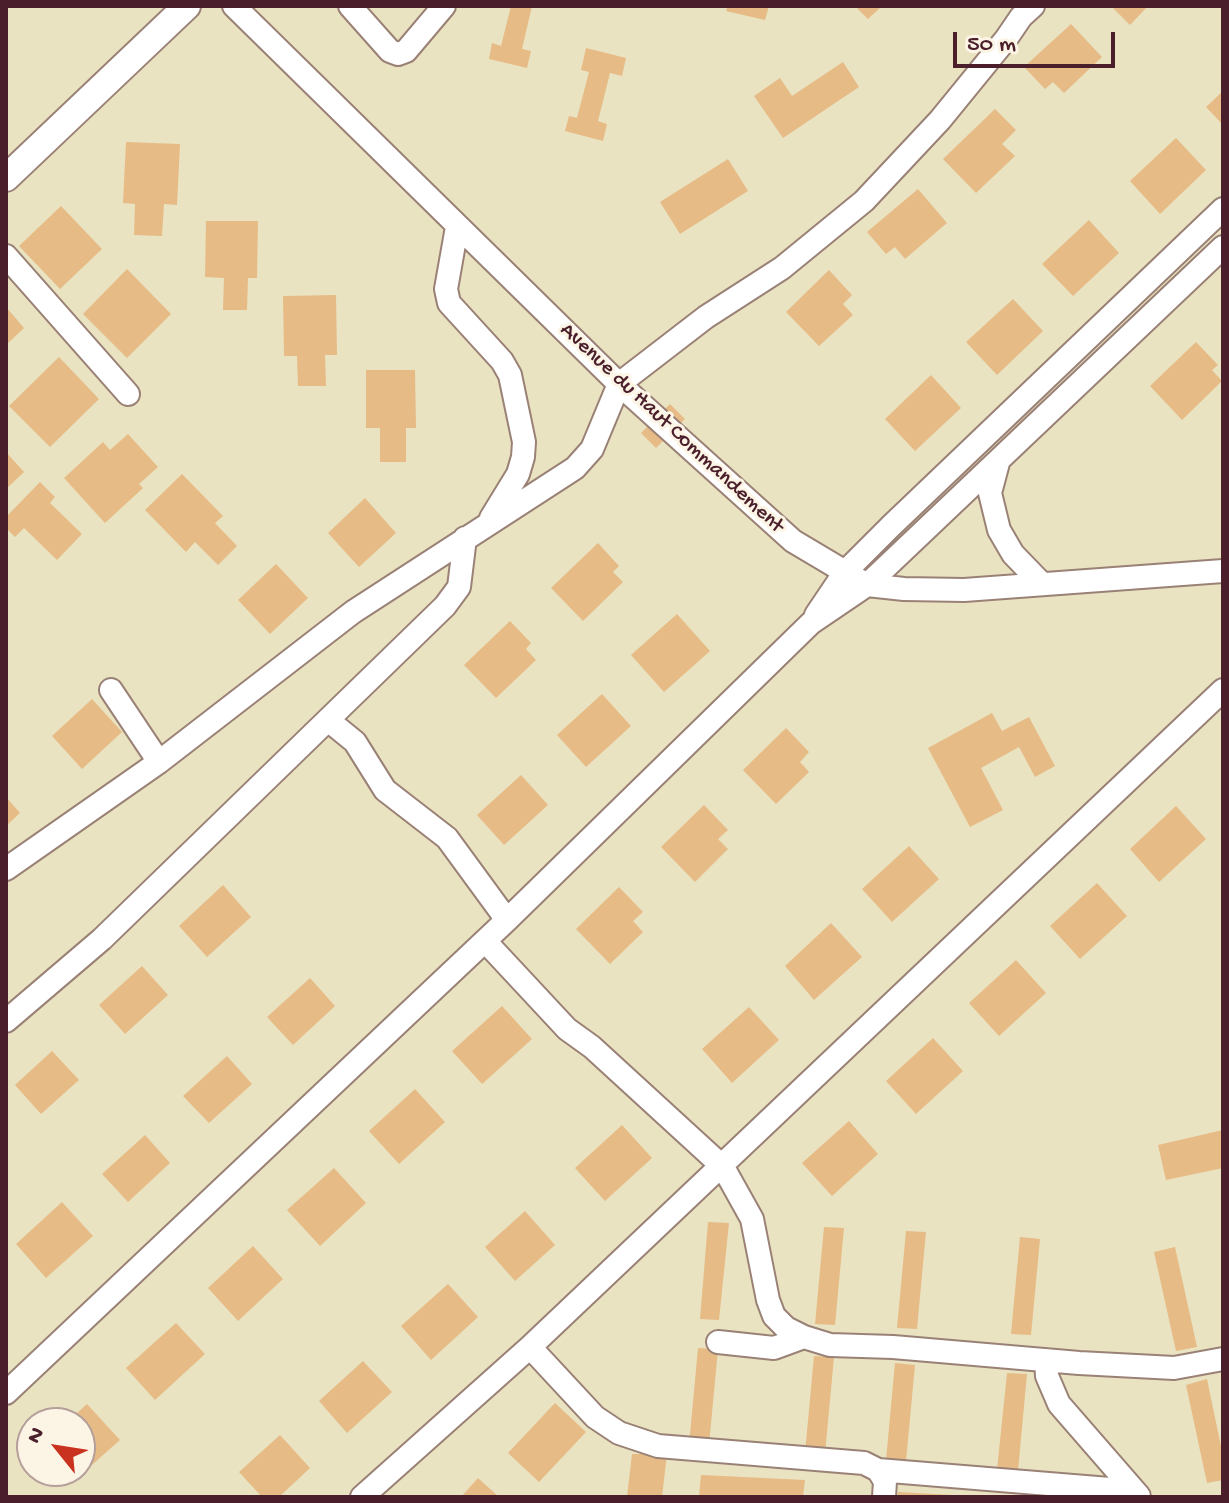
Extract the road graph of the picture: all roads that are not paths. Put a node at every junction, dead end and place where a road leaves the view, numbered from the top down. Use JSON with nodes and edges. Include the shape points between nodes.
{"nodes":[{"id":1,"x":187,"y":6,"type":"edge"},
{"id":2,"x":350,"y":6,"type":"edge"},
{"id":3,"x":444,"y":6,"type":"edge"},
{"id":4,"x":1033,"y":6,"type":"edge"},
{"id":5,"x":236,"y":7,"type":"edge"},
{"id":6,"x":6,"y":178,"type":"edge"},
{"id":7,"x":1223,"y":209,"type":"edge"},
{"id":8,"x":457,"y":227,"type":"junction"},
{"id":9,"x":1223,"y":247,"type":"edge"},
{"id":10,"x":6,"y":256,"type":"edge"},
{"id":11,"x":619,"y":384,"type":"junction"},
{"id":12,"x":128,"y":394,"type":"dead end"},
{"id":13,"x":998,"y":462,"type":"junction"},
{"id":14,"x":489,"y":522,"type":"junction"},
{"id":15,"x":465,"y":538,"type":"junction"},
{"id":16,"x":1223,"y":571,"type":"edge"},
{"id":17,"x":845,"y":572,"type":"junction"},
{"id":18,"x":1042,"y":584,"type":"junction"},
{"id":19,"x":867,"y":585,"type":"junction"},
{"id":20,"x":811,"y":623,"type":"junction"},
{"id":21,"x":111,"y":690,"type":"dead end"},
{"id":22,"x":1223,"y":690,"type":"edge"},
{"id":23,"x":328,"y":720,"type":"junction"},
{"id":24,"x":159,"y":762,"type":"junction"},
{"id":25,"x":6,"y":869,"type":"edge"},
{"id":26,"x":507,"y":920,"type":"junction"},
{"id":27,"x":485,"y":941,"type":"junction"},
{"id":28,"x":6,"y":1021,"type":"edge"},
{"id":29,"x":723,"y":1167,"type":"junction"},
{"id":30,"x":804,"y":1337,"type":"junction"},
{"id":31,"x":718,"y":1342,"type":"dead end"},
{"id":32,"x":530,"y":1347,"type":"junction"},
{"id":33,"x":1223,"y":1359,"type":"edge"},
{"id":34,"x":1046,"y":1360,"type":"junction"},
{"id":35,"x":6,"y":1393,"type":"edge"},
{"id":36,"x":878,"y":1470,"type":"junction"},
{"id":37,"x":1137,"y":1494,"type":"edge"},
{"id":38,"x":362,"y":1497,"type":"edge"},
{"id":39,"x":884,"y":1497,"type":"edge"}],
"edges":[{"from":1,"to":6,"type":"main road"},
{"from":2,"to":3,"type":"street","via":[[398,54]]},
{"from":4,"to":11,"type":"street","via":[[940,120],[864,201],[782,268],[706,317]]},
{"from":5,"to":8,"type":"street","name":"Avenue du Haut Commandement"},
{"from":7,"to":17,"type":"street"},
{"from":8,"to":11,"type":"street","name":"Avenue du Haut Commandement"},
{"from":8,"to":14,"type":"street","via":[[446,289],[449,303],[510,375],[524,442],[518,474]]},
{"from":9,"to":13,"type":"street"},
{"from":10,"to":12,"type":"street"},
{"from":11,"to":14,"type":"street","via":[[584,459]]},
{"from":11,"to":17,"type":"street","name":"Avenue du Haut Commandement","via":[[793,541]]},
{"from":13,"to":18,"type":"street","via":[[990,493],[999,530]]},
{"from":13,"to":19,"type":"street"},
{"from":14,"to":15,"type":"street"},
{"from":15,"to":23,"type":"street","via":[[453,598]]},
{"from":15,"to":24,"type":"street","via":[[353,612]]},
{"from":16,"to":18,"type":"street","name":"Avenue du Haut Commandement"},
{"from":17,"to":19,"type":"street","name":"Avenue du Haut Commandement"},
{"from":17,"to":20,"type":"street"},
{"from":18,"to":19,"type":"street","name":"Avenue du Haut Commandement","via":[[964,590]]},
{"from":19,"to":20,"type":"street"},
{"from":20,"to":26,"type":"street"},
{"from":21,"to":24,"type":"street"},
{"from":22,"to":29,"type":"street"},
{"from":23,"to":26,"type":"street","via":[[355,742],[385,790],[447,838]]},
{"from":23,"to":28,"type":"street","via":[[102,939]]},
{"from":24,"to":25,"type":"street"},
{"from":26,"to":27,"type":"street"},
{"from":27,"to":29,"type":"street","via":[[567,1029]]},
{"from":27,"to":35,"type":"street"},
{"from":29,"to":30,"type":"street","via":[[752,1219],[774,1316]]},
{"from":29,"to":32,"type":"street"},
{"from":30,"to":31,"type":"street","via":[[774,1348]]},
{"from":30,"to":34,"type":"street","via":[[830,1345]]},
{"from":32,"to":36,"type":"street","via":[[595,1417],[619,1433],[658,1446],[864,1463]]},
{"from":32,"to":38,"type":"street"},
{"from":33,"to":34,"type":"street","via":[[1174,1368]]},
{"from":34,"to":37,"type":"street","via":[[1059,1404]]},
{"from":36,"to":37,"type":"street"},
{"from":36,"to":39,"type":"street","via":[[885,1481]]}]}
